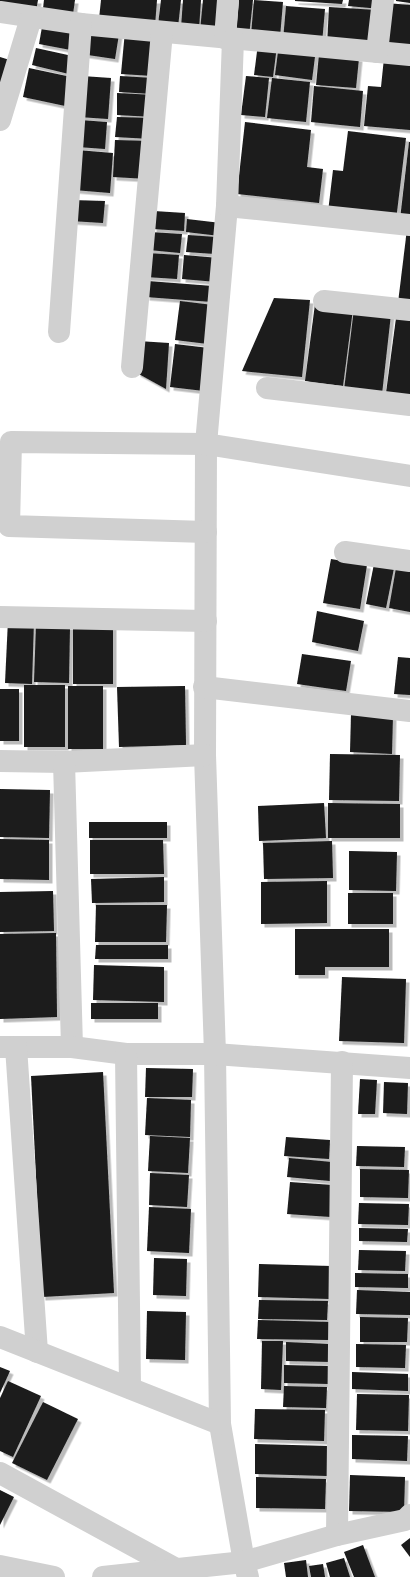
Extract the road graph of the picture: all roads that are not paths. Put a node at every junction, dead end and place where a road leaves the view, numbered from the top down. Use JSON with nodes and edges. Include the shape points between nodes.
{"nodes":[{"id":1,"x":228,"y":0,"type":"edge"},
{"id":2,"x":383,"y":0,"type":"edge"},
{"id":3,"x":0,"y":12,"type":"edge"},
{"id":4,"x":31,"y":18,"type":"junction"},
{"id":5,"x":81,"y":24,"type":"junction"},
{"id":6,"x":162,"y":32,"type":"junction"},
{"id":7,"x":229,"y":39,"type":"junction"},
{"id":8,"x":377,"y":52,"type":"junction"},
{"id":9,"x":410,"y":55,"type":"edge"},
{"id":10,"x":0,"y":120,"type":"edge"},
{"id":11,"x":227,"y":206,"type":"junction"},
{"id":12,"x":410,"y":225,"type":"edge"},
{"id":13,"x":324,"y":300,"type":"dead end"},
{"id":14,"x":410,"y":310,"type":"edge"},
{"id":15,"x":59,"y":332,"type":"dead end"},
{"id":16,"x":132,"y":367,"type":"dead end"},
{"id":17,"x":267,"y":388,"type":"dead end"},
{"id":18,"x":410,"y":405,"type":"edge"},
{"id":19,"x":206,"y":444,"type":"junction"},
{"id":20,"x":410,"y":476,"type":"edge"},
{"id":21,"x":206,"y":532,"type":"junction"},
{"id":22,"x":345,"y":552,"type":"dead end"},
{"id":23,"x":410,"y":561,"type":"edge"},
{"id":24,"x":0,"y":617,"type":"edge"},
{"id":25,"x":206,"y":621,"type":"junction"},
{"id":26,"x":204,"y":687,"type":"junction"},
{"id":27,"x":410,"y":711,"type":"edge"},
{"id":28,"x":205,"y":755,"type":"junction"},
{"id":29,"x":0,"y":762,"type":"edge"},
{"id":30,"x":64,"y":762,"type":"junction"},
{"id":31,"x":8,"y":1047,"type":"edge"},
{"id":32,"x":72,"y":1047,"type":"junction"},
{"id":33,"x":126,"y":1054,"type":"junction"},
{"id":34,"x":215,"y":1054,"type":"junction"},
{"id":35,"x":342,"y":1062,"type":"junction"},
{"id":36,"x":410,"y":1068,"type":"edge"},
{"id":37,"x":0,"y":1337,"type":"edge"},
{"id":38,"x":37,"y":1352,"type":"junction"},
{"id":39,"x":130,"y":1388,"type":"junction"},
{"id":40,"x":220,"y":1424,"type":"junction"},
{"id":41,"x":0,"y":1473,"type":"edge"},
{"id":42,"x":410,"y":1515,"type":"edge"},
{"id":43,"x":337,"y":1535,"type":"junction"},
{"id":44,"x":0,"y":1566,"type":"edge"},
{"id":45,"x":176,"y":1569,"type":"junction"},
{"id":46,"x":246,"y":1570,"type":"edge"},
{"id":47,"x":54,"y":1577,"type":"edge"},
{"id":48,"x":103,"y":1577,"type":"edge"}],
"edges":[{"from":1,"to":7,"type":"street"},
{"from":2,"to":8,"type":"street"},
{"from":3,"to":4,"type":"street"},
{"from":4,"to":5,"type":"street"},
{"from":4,"to":10,"type":"street"},
{"from":5,"to":6,"type":"street"},
{"from":5,"to":15,"type":"street"},
{"from":6,"to":7,"type":"street"},
{"from":6,"to":16,"type":"street"},
{"from":7,"to":8,"type":"street"},
{"from":7,"to":11,"type":"street"},
{"from":8,"to":9,"type":"street"},
{"from":11,"to":12,"type":"street"},
{"from":11,"to":19,"type":"street"},
{"from":13,"to":14,"type":"street"},
{"from":17,"to":18,"type":"street"},
{"from":19,"to":20,"type":"street"},
{"from":19,"to":21,"type":"street"},
{"from":19,"to":21,"type":"street","via":[[11,442],[9,526]]},
{"from":21,"to":25,"type":"street"},
{"from":22,"to":23,"type":"street"},
{"from":24,"to":25,"type":"street"},
{"from":25,"to":26,"type":"street"},
{"from":26,"to":27,"type":"street"},
{"from":26,"to":28,"type":"street"},
{"from":28,"to":30,"type":"street"},
{"from":28,"to":34,"type":"street"},
{"from":29,"to":30,"type":"street"},
{"from":30,"to":32,"type":"street"},
{"from":31,"to":32,"type":"street"},
{"from":31,"to":38,"type":"street"},
{"from":32,"to":33,"type":"street"},
{"from":33,"to":34,"type":"street"},
{"from":33,"to":39,"type":"street"},
{"from":34,"to":35,"type":"street"},
{"from":34,"to":40,"type":"street"},
{"from":35,"to":36,"type":"street"},
{"from":35,"to":43,"type":"street"},
{"from":37,"to":38,"type":"street"},
{"from":38,"to":39,"type":"street"},
{"from":39,"to":40,"type":"street"},
{"from":40,"to":46,"type":"street"},
{"from":41,"to":45,"type":"street"},
{"from":42,"to":43,"type":"street","via":[[406,1520]]},
{"from":43,"to":46,"type":"street"},
{"from":44,"to":47,"type":"street"},
{"from":45,"to":46,"type":"street"},
{"from":45,"to":48,"type":"street"}]}
